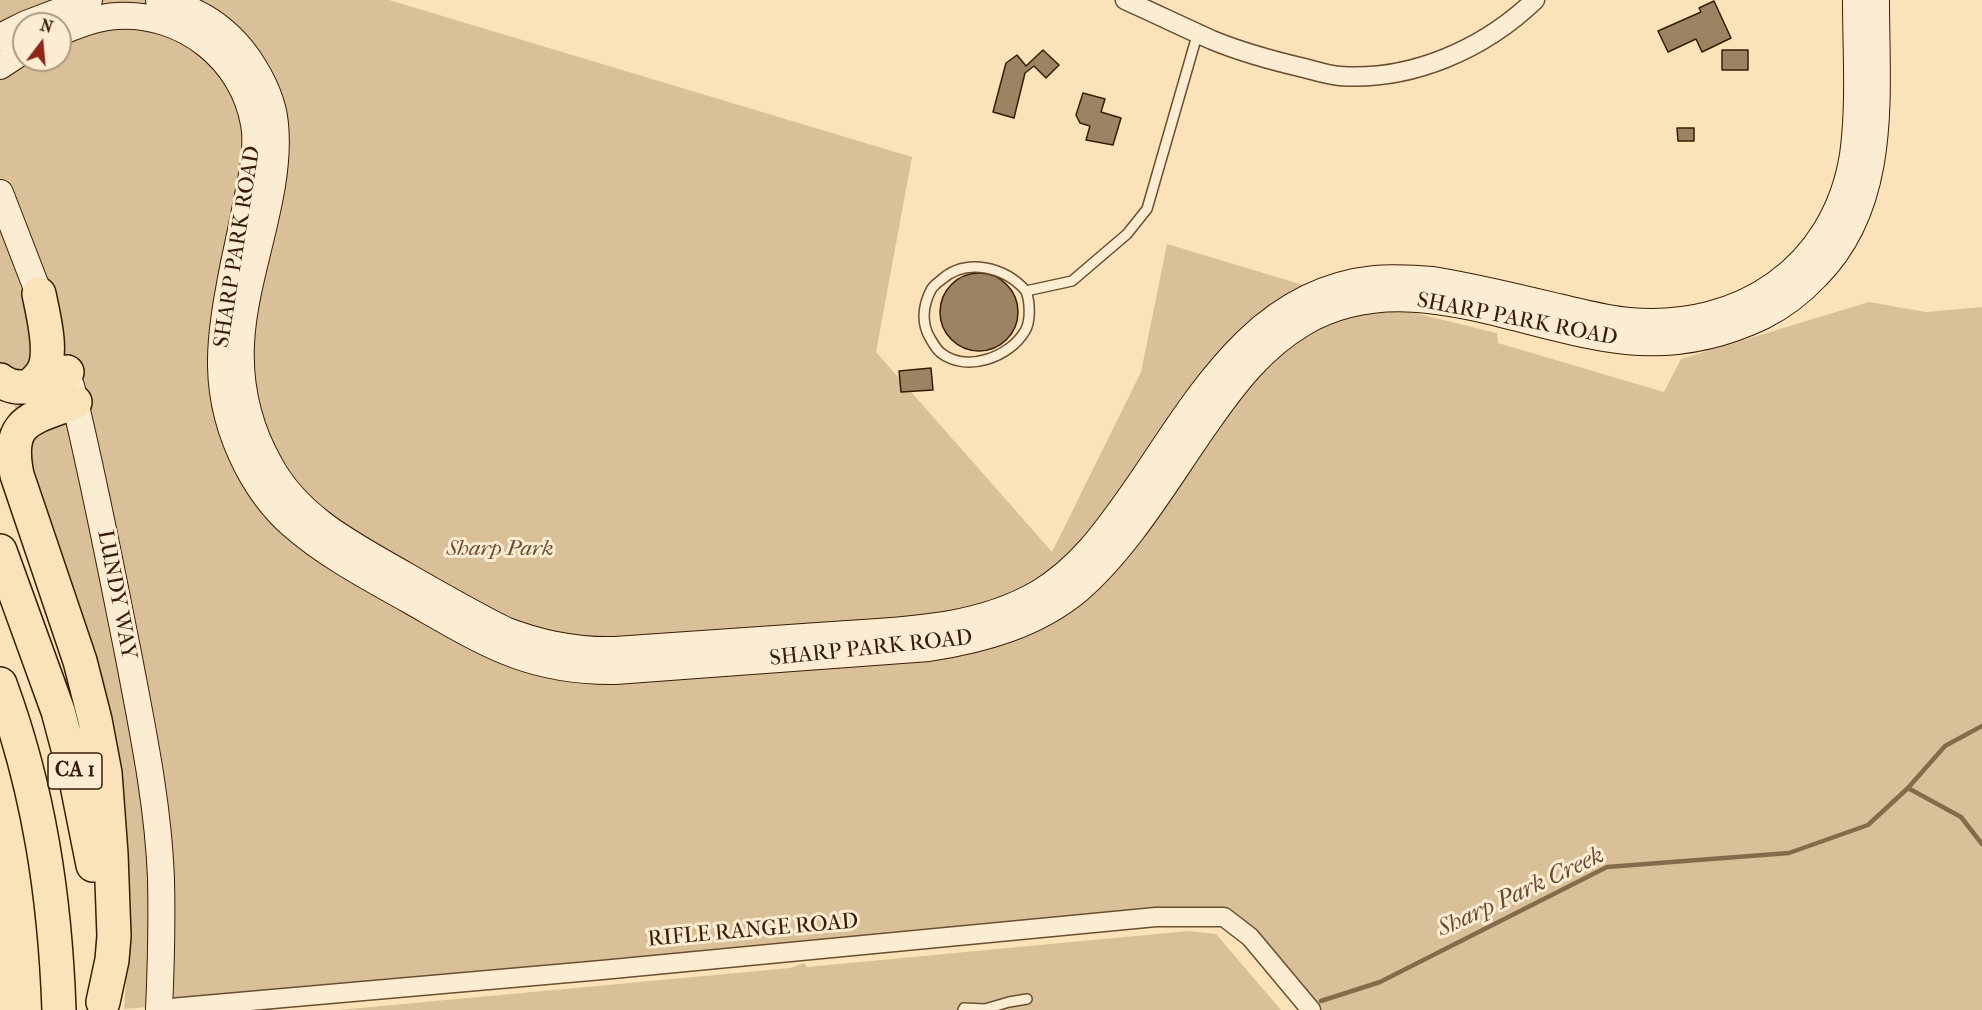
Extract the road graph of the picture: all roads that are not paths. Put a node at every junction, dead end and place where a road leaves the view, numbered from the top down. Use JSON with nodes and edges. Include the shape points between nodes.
{"nodes":[{"id":1,"x":89,"y":0,"type":"edge"},
{"id":2,"x":159,"y":0,"type":"edge"},
{"id":3,"x":1125,"y":0,"type":"edge"},
{"id":4,"x":1535,"y":0,"type":"edge"},
{"id":5,"x":1856,"y":0,"type":"edge"},
{"id":6,"x":1876,"y":0,"type":"edge"},
{"id":7,"x":58,"y":12,"type":"edge"},
{"id":8,"x":72,"y":28,"type":"edge"},
{"id":9,"x":1198,"y":32,"type":"junction"},
{"id":10,"x":0,"y":193,"type":"edge"},
{"id":11,"x":1026,"y":291,"type":"junction"},
{"id":12,"x":39,"y":294,"type":"junction"},
{"id":13,"x":14,"y":383,"type":"edge"},
{"id":14,"x":71,"y":387,"type":"junction"},
{"id":15,"x":0,"y":551,"type":"edge"},
{"id":16,"x":0,"y":684,"type":"edge"},
{"id":17,"x":1028,"y":999,"type":"dead end"},
{"id":18,"x":103,"y":1006,"type":"edge"},
{"id":19,"x":58,"y":1010,"type":"edge"},
{"id":20,"x":159,"y":1010,"type":"edge"},
{"id":21,"x":963,"y":1010,"type":"edge"},
{"id":22,"x":1311,"y":1010,"type":"edge"}],
"edges":[{"from":1,"to":7,"type":"main road"},
{"from":2,"to":5,"type":"main road","name":"SHARP PARK ROAD","via":[[199,14],[223,30],[242,50],[258,73],[275,123],[273,173],[241,342],[243,391],[249,418],[271,468],[303,508],[350,543],[505,630],[560,648],[586,651],[927,628],[976,619],[1013,606],[1064,576],[1102,537],[1211,382],[1249,338],[1296,304],[1348,284],[1385,279],[1433,280],[1599,316],[1656,323],[1708,316],[1764,293],[1808,256],[1825,233],[1848,180],[1856,128]]},
{"from":3,"to":9,"type":"street"},
{"from":4,"to":9,"type":"street","via":[[1486,40],[1416,69],[1378,75],[1339,76],[1287,64]]},
{"from":6,"to":8,"type":"main road","name":"SHARP PARK ROAD","via":[[1876,129],[1867,185],[1842,244],[1803,290],[1775,310],[1713,336],[1656,343],[1596,336],[1431,300],[1377,299],[1353,303],[1306,322],[1262,352],[1227,393],[1118,549],[1076,592],[1021,624],[990,636],[929,648],[585,671],[525,660],[496,648],[339,561],[288,522],[269,501],[239,450],[220,369],[224,313],[256,147],[252,115],[240,82],[210,45],[167,23],[141,16],[117,16]]},
{"from":9,"to":11,"type":"lane","via":[[1147,209],[1127,234],[1072,281]]},
{"from":10,"to":12,"type":"main road","name":"LUNDY WAY"},
{"from":11,"to":11,"type":"lane","via":[[1011,277],[982,266],[948,273],[932,288],[924,310],[925,328],[938,351],[947,357],[965,361],[996,357],[1017,342],[1026,329],[1030,301]]},
{"from":12,"to":13,"type":"highway","via":[[46,337],[43,372]]},
{"from":12,"to":14,"type":"main road","name":"LUNDY WAY"},
{"from":13,"to":14,"type":"highway"},
{"from":14,"to":18,"type":"highway","via":[[18,431],[14,457],[80,661],[105,773],[114,936]]},
{"from":14,"to":20,"type":"main road","name":"LUNDY WAY","via":[[117,598],[155,809],[161,877]]},
{"from":15,"to":18,"type":"highway","number":"CA 1","via":[[48,680],[75,775],[94,871]]},
{"from":16,"to":19,"type":"highway","number":"CA 1","via":[[29,774],[51,888]]},
{"from":17,"to":21,"type":"lane","via":[[985,1010]]},
{"from":20,"to":22,"type":"street","name":"RIFLE RANGE ROAD","via":[[1156,917],[1224,916],[1250,937]]}]}
